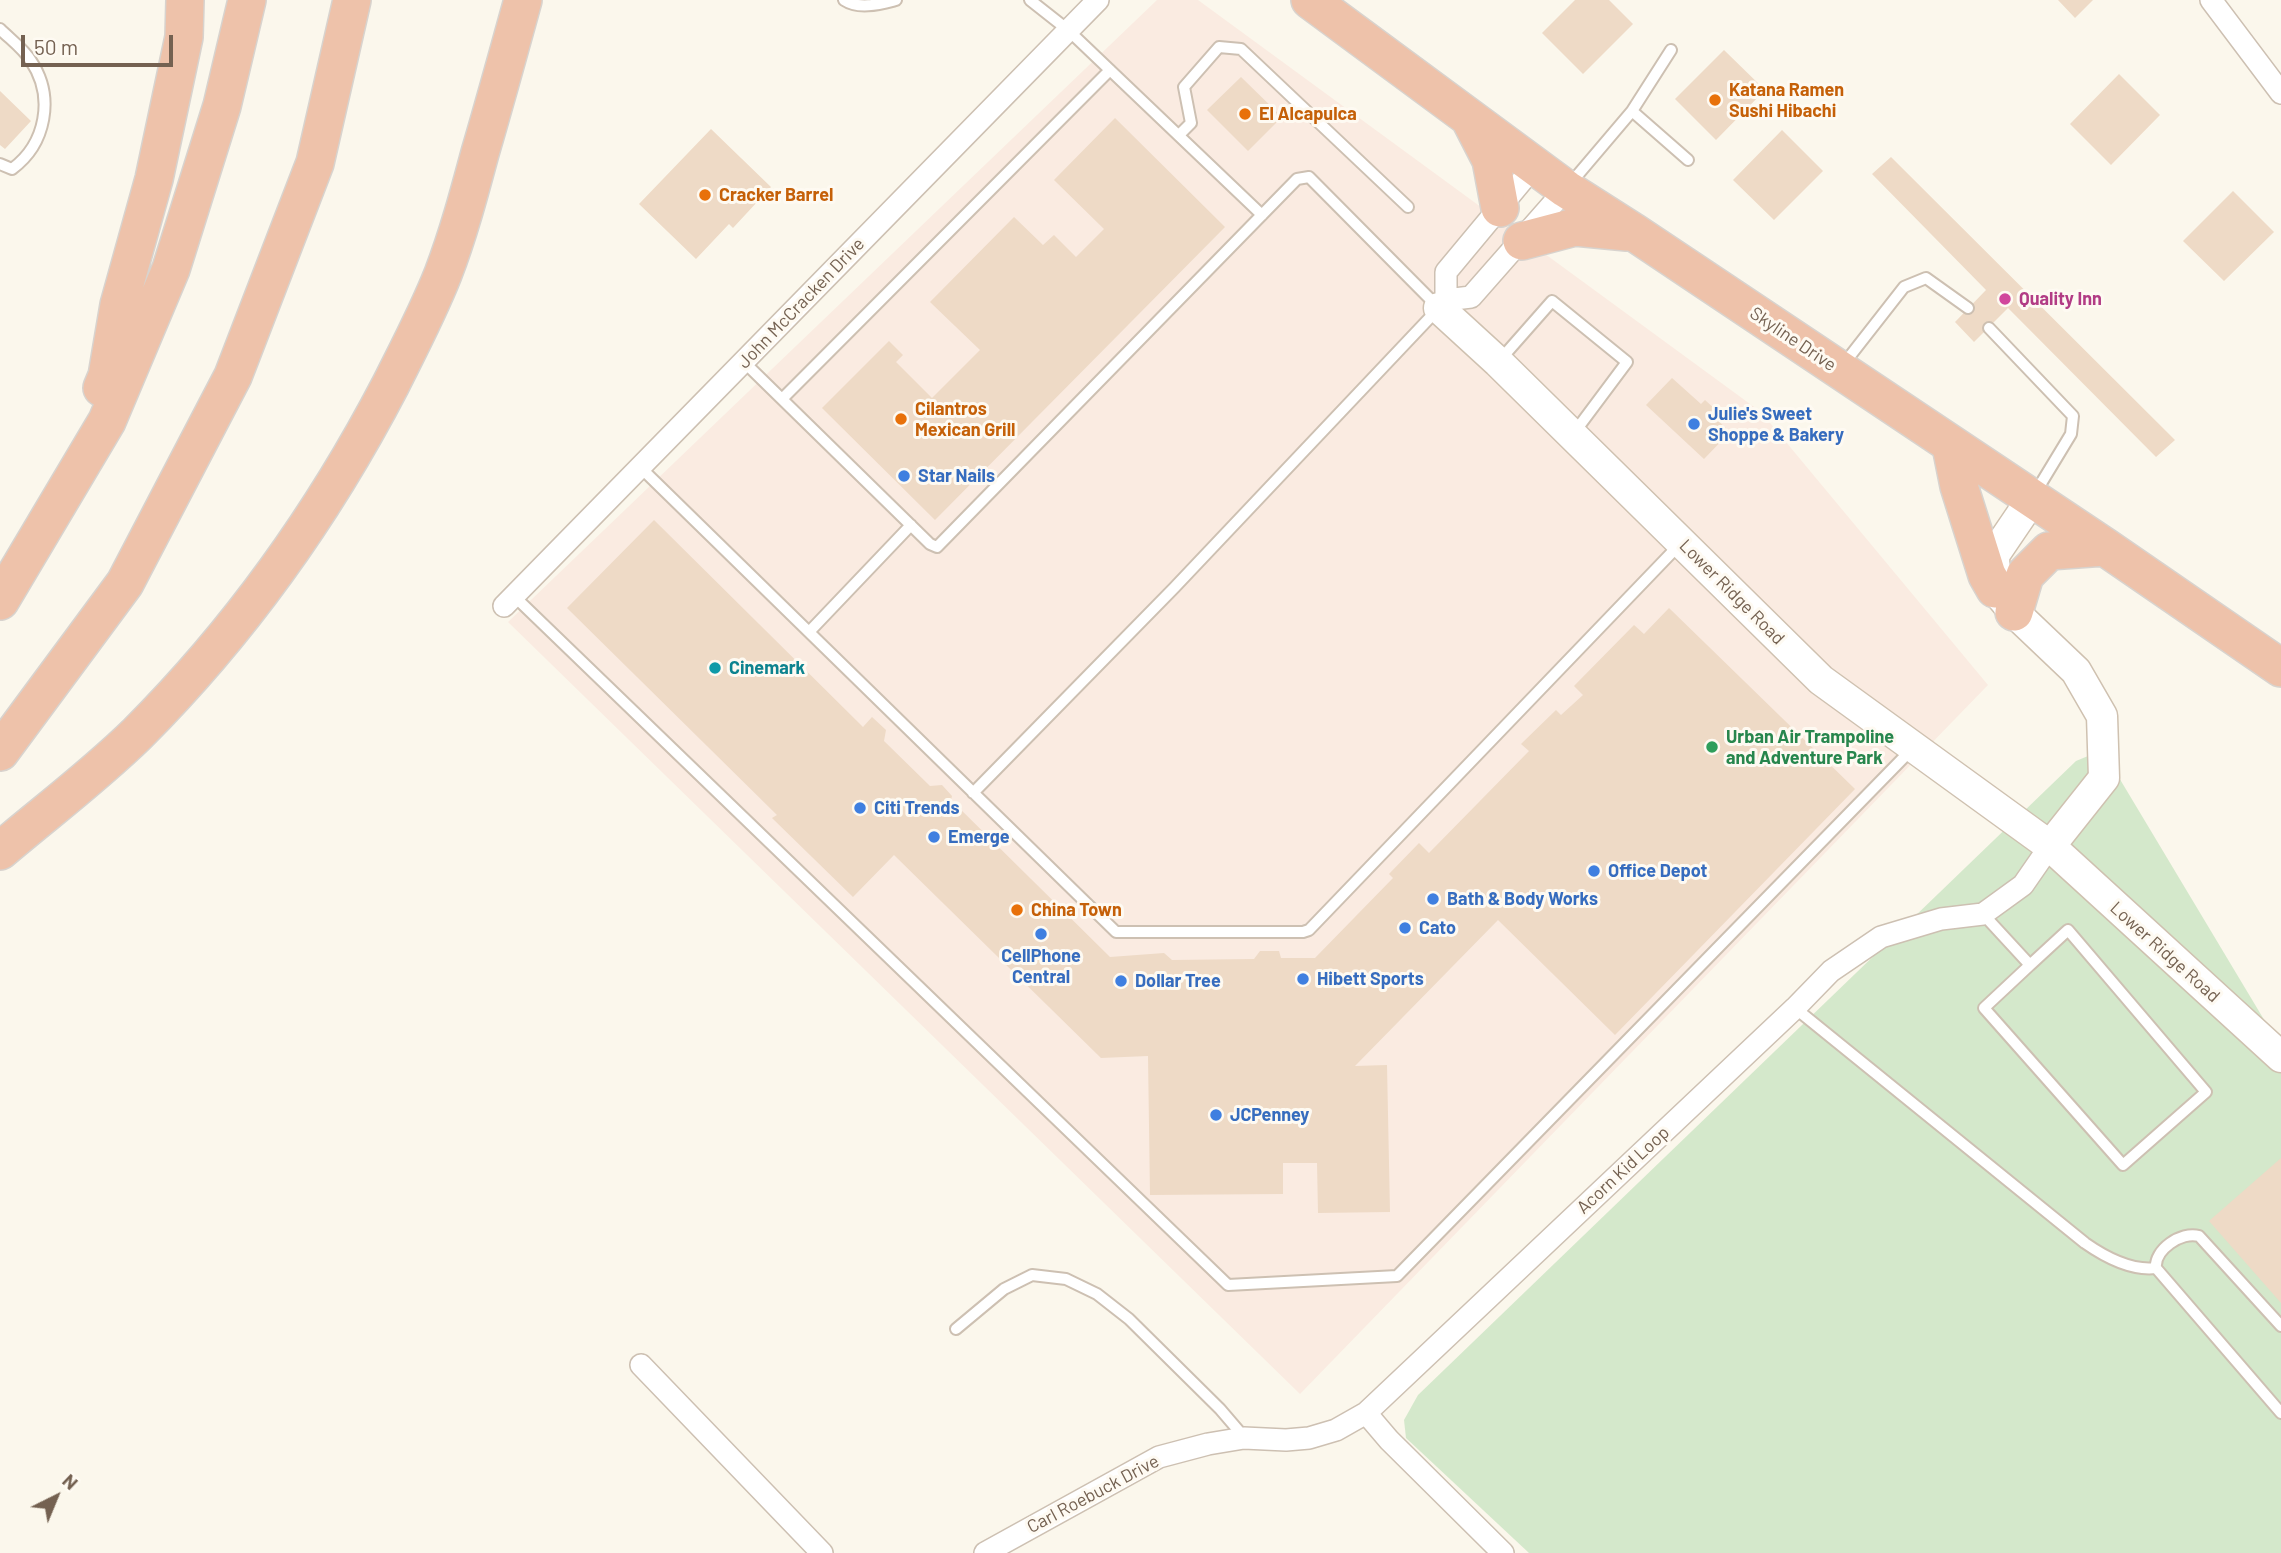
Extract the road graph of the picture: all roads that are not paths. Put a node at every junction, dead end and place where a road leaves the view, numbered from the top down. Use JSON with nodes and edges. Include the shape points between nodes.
{"nodes":[{"id":1,"x":185,"y":0,"type":"edge"},
{"id":2,"x":247,"y":0,"type":"edge"},
{"id":3,"x":352,"y":0,"type":"edge"},
{"id":4,"x":523,"y":0,"type":"edge"},
{"id":5,"x":844,"y":0,"type":"edge"},
{"id":6,"x":896,"y":0,"type":"edge"},
{"id":7,"x":1030,"y":0,"type":"edge"},
{"id":8,"x":1098,"y":0,"type":"edge"},
{"id":9,"x":2211,"y":0,"type":"edge"},
{"id":10,"x":1322,"y":3,"type":"edge"},
{"id":11,"x":0,"y":29,"type":"edge"},
{"id":12,"x":1068,"y":30,"type":"junction"},
{"id":13,"x":1671,"y":50,"type":"dead end"},
{"id":14,"x":1110,"y":70,"type":"junction"},
{"id":15,"x":2281,"y":93,"type":"edge"},
{"id":16,"x":1632,"y":111,"type":"junction"},
{"id":17,"x":1469,"y":117,"type":"junction"},
{"id":18,"x":1179,"y":135,"type":"junction"},
{"id":19,"x":1688,"y":160,"type":"dead end"},
{"id":20,"x":0,"y":164,"type":"edge"},
{"id":21,"x":1535,"y":166,"type":"junction"},
{"id":22,"x":1566,"y":189,"type":"junction"},
{"id":23,"x":1408,"y":207,"type":"dead end"},
{"id":24,"x":1500,"y":208,"type":"junction"},
{"id":25,"x":1262,"y":215,"type":"junction"},
{"id":26,"x":1636,"y":233,"type":"junction"},
{"id":27,"x":1522,"y":241,"type":"junction"},
{"id":28,"x":1443,"y":304,"type":"junction"},
{"id":29,"x":1968,"y":308,"type":"dead end"},
{"id":30,"x":1989,"y":328,"type":"dead end"},
{"id":31,"x":744,"y":362,"type":"junction"},
{"id":32,"x":1498,"y":362,"type":"junction"},
{"id":33,"x":1839,"y":370,"type":"junction"},
{"id":34,"x":782,"y":399,"type":"junction"},
{"id":35,"x":1572,"y":435,"type":"junction"},
{"id":36,"x":1951,"y":446,"type":"junction"},
{"id":37,"x":640,"y":467,"type":"junction"},
{"id":38,"x":2032,"y":499,"type":"junction"},
{"id":39,"x":911,"y":525,"type":"junction"},
{"id":40,"x":1682,"y":542,"type":"junction"},
{"id":41,"x":2105,"y":547,"type":"junction"},
{"id":42,"x":7,"y":590,"type":"edge"},
{"id":43,"x":509,"y":601,"type":"joint"},
{"id":44,"x":2004,"y":601,"type":"junction"},
{"id":45,"x":809,"y":632,"type":"junction"},
{"id":46,"x":2281,"y":668,"type":"edge"},
{"id":47,"x":1914,"y":747,"type":"junction"},
{"id":48,"x":0,"y":752,"type":"edge"},
{"id":49,"x":973,"y":793,"type":"junction"},
{"id":50,"x":2050,"y":846,"type":"junction"},
{"id":51,"x":0,"y":850,"type":"edge"},
{"id":52,"x":1983,"y":914,"type":"junction"},
{"id":53,"x":2029,"y":965,"type":"junction"},
{"id":54,"x":1795,"y":1008,"type":"junction"},
{"id":55,"x":2281,"y":1057,"type":"edge"},
{"id":56,"x":2156,"y":1268,"type":"junction"},
{"id":57,"x":2281,"y":1326,"type":"edge"},
{"id":58,"x":956,"y":1329,"type":"dead end"},
{"id":59,"x":642,"y":1365,"type":"dead end"},
{"id":60,"x":1366,"y":1413,"type":"junction"},
{"id":61,"x":2281,"y":1413,"type":"edge"},
{"id":62,"x":1244,"y":1438,"type":"junction"},
{"id":63,"x":822,"y":1553,"type":"edge"},
{"id":64,"x":985,"y":1553,"type":"edge"},
{"id":65,"x":1503,"y":1553,"type":"edge"}],
"edges":[{"from":1,"to":42,"type":"highway","via":[[184,37],[154,179],[119,305],[107,376],[72,462]]},
{"from":2,"to":42,"type":"highway","via":[[222,106],[171,269],[107,421]]},
{"from":3,"to":48,"type":"highway","via":[[315,163],[233,376],[125,583]]},
{"from":4,"to":51,"type":"highway","via":[[443,275],[340,476],[273,578],[191,677],[102,766]]},
{"from":5,"to":6,"type":"lane","via":[[877,5]]},
{"from":7,"to":12,"type":"lane"},
{"from":8,"to":12,"type":"street","name":"John McCracken Drive"},
{"from":9,"to":15,"type":"street"},
{"from":10,"to":17,"type":"highway","name":"Skyline Drive"},
{"from":11,"to":20,"type":"lane","via":[[30,58],[42,85],[46,116],[20,163],[12,169]]},
{"from":12,"to":14,"type":"lane"},
{"from":12,"to":31,"type":"street","name":"John McCracken Drive"},
{"from":13,"to":16,"type":"lane"},
{"from":14,"to":18,"type":"lane"},
{"from":14,"to":34,"type":"lane"},
{"from":16,"to":19,"type":"lane"},
{"from":16,"to":22,"type":"lane"},
{"from":17,"to":21,"type":"highway","name":"Skyline Drive"},
{"from":17,"to":24,"type":"highway","via":[[1491,160]]},
{"from":18,"to":23,"type":"lane","via":[[1191,123],[1184,87],[1219,47],[1241,49]]},
{"from":18,"to":25,"type":"lane"},
{"from":21,"to":22,"type":"highway","name":"Skyline Drive"},
{"from":21,"to":24,"type":"street"},
{"from":22,"to":26,"type":"highway","name":"Skyline Drive"},
{"from":22,"to":27,"type":"street"},
{"from":24,"to":28,"type":"street","via":[[1446,272]]},
{"from":25,"to":28,"type":"lane","via":[[1297,179],[1309,177]]},
{"from":25,"to":39,"type":"lane","via":[[939,547]]},
{"from":26,"to":27,"type":"highway","via":[[1575,227]]},
{"from":26,"to":33,"type":"highway","name":"Skyline Drive"},
{"from":27,"to":28,"type":"street","via":[[1471,298]]},
{"from":28,"to":32,"type":"street","name":"Lower Ridge Road"},
{"from":28,"to":49,"type":"lane"},
{"from":29,"to":33,"type":"lane","via":[[1926,278],[1904,287]]},
{"from":30,"to":38,"type":"lane","via":[[2073,416],[2071,434]]},
{"from":31,"to":34,"type":"lane"},
{"from":31,"to":37,"type":"street","name":"John McCracken Drive"},
{"from":32,"to":35,"type":"street","name":"Lower Ridge Road"},
{"from":32,"to":35,"type":"lane","via":[[1552,301],[1627,362]]},
{"from":33,"to":36,"type":"highway","name":"Skyline Drive"},
{"from":34,"to":39,"type":"lane"},
{"from":35,"to":40,"type":"street","name":"Lower Ridge Road"},
{"from":36,"to":38,"type":"highway","name":"Skyline Drive"},
{"from":36,"to":44,"type":"highway","via":[[1987,575]]},
{"from":37,"to":43,"type":"street","name":"John McCracken Drive"},
{"from":37,"to":45,"type":"lane"},
{"from":38,"to":41,"type":"highway","name":"Skyline Drive"},
{"from":38,"to":44,"type":"street","via":[[1994,555]]},
{"from":39,"to":45,"type":"lane"},
{"from":40,"to":47,"type":"street","name":"Lower Ridge Road","via":[[1821,680]]},
{"from":40,"to":49,"type":"lane","via":[[1303,933],[1116,932]]},
{"from":41,"to":44,"type":"highway","via":[[2049,551]]},
{"from":41,"to":46,"type":"highway","name":"Skyline Drive"},
{"from":43,"to":47,"type":"lane","via":[[1228,1285],[1397,1276]]},
{"from":44,"to":50,"type":"street","via":[[2076,671],[2102,716],[2104,778]]},
{"from":45,"to":49,"type":"lane"},
{"from":47,"to":50,"type":"street","name":"Lower Ridge Road"},
{"from":50,"to":52,"type":"street","via":[[2023,884]]},
{"from":50,"to":55,"type":"street","name":"Lower Ridge Road"},
{"from":52,"to":53,"type":"lane"},
{"from":52,"to":54,"type":"street","name":"Acorn Kid Loop","via":[[1941,919],[1881,937],[1831,971]]},
{"from":53,"to":53,"type":"lane","via":[[1984,1008],[2123,1165],[2206,1092],[2068,930]]},
{"from":54,"to":56,"type":"lane","via":[[2085,1243],[2127,1265]]},
{"from":54,"to":60,"type":"street","name":"Acorn Kid Loop"},
{"from":56,"to":57,"type":"lane","via":[[2155,1260],[2178,1238],[2199,1236]]},
{"from":56,"to":61,"type":"lane"},
{"from":58,"to":62,"type":"lane","via":[[1004,1289],[1032,1275],[1066,1279],[1097,1294],[1129,1320]]},
{"from":59,"to":63,"type":"street"},
{"from":60,"to":62,"type":"street","name":"Carl Roebuck Drive","via":[[1336,1430],[1308,1438]]},
{"from":60,"to":65,"type":"street"},
{"from":62,"to":64,"type":"street","name":"Carl Roebuck Drive","via":[[1159,1457]]}]}
